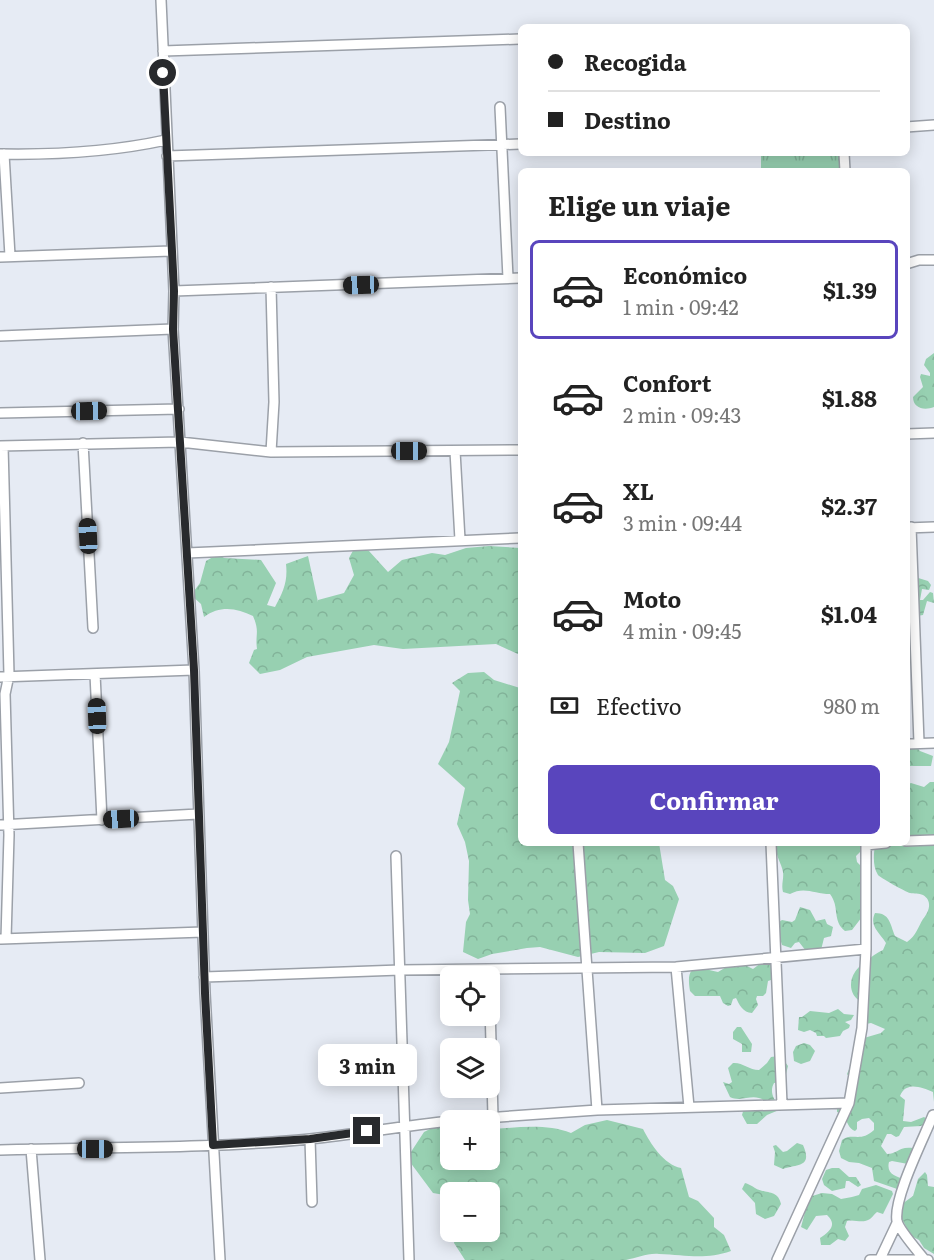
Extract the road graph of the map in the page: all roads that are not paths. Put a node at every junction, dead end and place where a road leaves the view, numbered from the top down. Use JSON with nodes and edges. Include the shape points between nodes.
{"nodes":[{"id":1,"x":161,"y":0,"type":"edge"},
{"id":2,"x":518,"y":39,"type":"edge"},
{"id":3,"x":162,"y":51,"type":"junction"},
{"id":4,"x":500,"y":107,"type":"dead end"},
{"id":5,"x":934,"y":125,"type":"edge"},
{"id":6,"x":910,"y":126,"type":"edge"},
{"id":7,"x":166,"y":140,"type":"junction"},
{"id":8,"x":518,"y":144,"type":"edge"},
{"id":9,"x":502,"y":145,"type":"junction"},
{"id":10,"x":2,"y":154,"type":"edge"},
{"id":11,"x":167,"y":156,"type":"junction"},
{"id":12,"x":171,"y":251,"type":"junction"},
{"id":13,"x":10,"y":256,"type":"junction"},
{"id":14,"x":0,"y":257,"type":"edge"},
{"id":15,"x":934,"y":260,"type":"edge"},
{"id":16,"x":910,"y":263,"type":"edge"},
{"id":17,"x":508,"y":278,"type":"junction"},
{"id":18,"x":518,"y":278,"type":"edge"},
{"id":19,"x":271,"y":287,"type":"junction"},
{"id":20,"x":174,"y":291,"type":"junction"},
{"id":21,"x":173,"y":329,"type":"junction"},
{"id":22,"x":0,"y":336,"type":"edge"},
{"id":23,"x":179,"y":409,"type":"junction"},
{"id":24,"x":0,"y":413,"type":"edge"},
{"id":25,"x":934,"y":433,"type":"edge"},
{"id":26,"x":910,"y":434,"type":"edge"},
{"id":27,"x":180,"y":442,"type":"junction"},
{"id":28,"x":83,"y":443,"type":"junction"},
{"id":29,"x":2,"y":446,"type":"edge"},
{"id":30,"x":518,"y":450,"type":"edge"},
{"id":31,"x":455,"y":451,"type":"junction"},
{"id":32,"x":271,"y":452,"type":"junction"},
{"id":33,"x":910,"y":527,"type":"edge"},
{"id":34,"x":934,"y":527,"type":"edge"},
{"id":35,"x":518,"y":538,"type":"edge"},
{"id":36,"x":460,"y":540,"type":"junction"},
{"id":37,"x":187,"y":553,"type":"junction"},
{"id":38,"x":910,"y":566,"type":"edge"},
{"id":39,"x":93,"y":628,"type":"dead end"},
{"id":40,"x":194,"y":670,"type":"junction"},
{"id":41,"x":95,"y":674,"type":"junction"},
{"id":42,"x":4,"y":676,"type":"edge"},
{"id":43,"x":919,"y":743,"type":"junction"},
{"id":44,"x":934,"y":743,"type":"edge"},
{"id":45,"x":910,"y":744,"type":"edge"},
{"id":46,"x":198,"y":814,"type":"junction"},
{"id":47,"x":102,"y":819,"type":"junction"},
{"id":48,"x":4,"y":825,"type":"edge"},
{"id":49,"x":934,"y":840,"type":"edge"},
{"id":50,"x":910,"y":841,"type":"edge"},
{"id":51,"x":578,"y":846,"type":"edge"},
{"id":52,"x":771,"y":846,"type":"edge"},
{"id":53,"x":866,"y":846,"type":"edge"},
{"id":54,"x":396,"y":856,"type":"dead end"},
{"id":55,"x":202,"y":932,"type":"junction"},
{"id":56,"x":3,"y":939,"type":"edge"},
{"id":57,"x":866,"y":950,"type":"junction"},
{"id":58,"x":776,"y":958,"type":"junction"},
{"id":59,"x":586,"y":967,"type":"junction"},
{"id":60,"x":676,"y":967,"type":"junction"},
{"id":61,"x":500,"y":969,"type":"edge"},
{"id":62,"x":400,"y":970,"type":"junction"},
{"id":63,"x":440,"y":970,"type":"edge"},
{"id":64,"x":204,"y":977,"type":"junction"},
{"id":65,"x":491,"y":1026,"type":"edge"},
{"id":66,"x":78,"y":1083,"type":"dead end"},
{"id":67,"x":0,"y":1088,"type":"edge"},
{"id":68,"x":849,"y":1103,"type":"junction"},
{"id":69,"x":782,"y":1104,"type":"junction"},
{"id":70,"x":689,"y":1107,"type":"junction"},
{"id":71,"x":493,"y":1110,"type":"edge"},
{"id":72,"x":597,"y":1110,"type":"junction"},
{"id":73,"x":933,"y":1115,"type":"edge"},
{"id":74,"x":500,"y":1117,"type":"edge"},
{"id":75,"x":440,"y":1122,"type":"edge"},
{"id":76,"x":405,"y":1125,"type":"junction"},
{"id":77,"x":310,"y":1139,"type":"junction"},
{"id":78,"x":213,"y":1145,"type":"junction"},
{"id":79,"x":31,"y":1149,"type":"junction"},
{"id":80,"x":0,"y":1150,"type":"edge"},
{"id":81,"x":312,"y":1202,"type":"dead end"},
{"id":82,"x":897,"y":1222,"type":"junction"},
{"id":83,"x":875,"y":1259,"type":"edge"},
{"id":84,"x":926,"y":1259,"type":"edge"},
{"id":85,"x":39,"y":1260,"type":"edge"},
{"id":86,"x":220,"y":1260,"type":"edge"},
{"id":87,"x":409,"y":1260,"type":"edge"},
{"id":88,"x":777,"y":1260,"type":"edge"}],
"edges":[{"from":1,"to":3,"type":"street"},
{"from":2,"to":3,"type":"street"},
{"from":3,"to":7,"type":"street"},
{"from":4,"to":9,"type":"street"},
{"from":5,"to":6,"type":"street"},
{"from":7,"to":10,"type":"street","via":[[123,149]]},
{"from":7,"to":11,"type":"street"},
{"from":8,"to":9,"type":"street"},
{"from":9,"to":11,"type":"street"},
{"from":9,"to":17,"type":"street"},
{"from":10,"to":13,"type":"street"},
{"from":11,"to":12,"type":"street"},
{"from":12,"to":13,"type":"street"},
{"from":12,"to":20,"type":"street"},
{"from":13,"to":14,"type":"street"},
{"from":15,"to":16,"type":"street"},
{"from":17,"to":18,"type":"street"},
{"from":17,"to":19,"type":"street"},
{"from":19,"to":20,"type":"street"},
{"from":19,"to":32,"type":"street"},
{"from":20,"to":21,"type":"street"},
{"from":21,"to":22,"type":"street"},
{"from":21,"to":23,"type":"street"},
{"from":23,"to":24,"type":"street"},
{"from":23,"to":27,"type":"street"},
{"from":25,"to":26,"type":"street"},
{"from":27,"to":28,"type":"street"},
{"from":27,"to":32,"type":"street"},
{"from":27,"to":37,"type":"street"},
{"from":28,"to":29,"type":"street"},
{"from":28,"to":39,"type":"street"},
{"from":29,"to":42,"type":"street"},
{"from":30,"to":31,"type":"street"},
{"from":31,"to":32,"type":"street"},
{"from":31,"to":36,"type":"street"},
{"from":33,"to":34,"type":"street"},
{"from":35,"to":36,"type":"street"},
{"from":36,"to":37,"type":"street"},
{"from":37,"to":40,"type":"street"},
{"from":38,"to":43,"type":"street"},
{"from":40,"to":41,"type":"street"},
{"from":40,"to":46,"type":"street"},
{"from":41,"to":42,"type":"street"},
{"from":41,"to":47,"type":"street"},
{"from":42,"to":48,"type":"street"},
{"from":43,"to":44,"type":"street"},
{"from":43,"to":45,"type":"street"},
{"from":46,"to":47,"type":"street"},
{"from":46,"to":55,"type":"street"},
{"from":47,"to":48,"type":"street"},
{"from":48,"to":56,"type":"street"},
{"from":49,"to":50,"type":"street"},
{"from":51,"to":59,"type":"street"},
{"from":52,"to":58,"type":"street"},
{"from":53,"to":57,"type":"street"},
{"from":54,"to":62,"type":"street"},
{"from":55,"to":56,"type":"street"},
{"from":55,"to":64,"type":"street"},
{"from":57,"to":58,"type":"street"},
{"from":57,"to":68,"type":"street","via":[[862,1028]]},
{"from":58,"to":60,"type":"street"},
{"from":58,"to":69,"type":"street"},
{"from":59,"to":60,"type":"street"},
{"from":59,"to":61,"type":"street"},
{"from":59,"to":72,"type":"street"},
{"from":60,"to":70,"type":"street"},
{"from":62,"to":63,"type":"street"},
{"from":62,"to":64,"type":"street"},
{"from":62,"to":76,"type":"street"},
{"from":64,"to":78,"type":"street"},
{"from":65,"to":71,"type":"street"},
{"from":66,"to":67,"type":"street"},
{"from":68,"to":69,"type":"street"},
{"from":68,"to":88,"type":"street"},
{"from":69,"to":70,"type":"street"},
{"from":70,"to":72,"type":"street"},
{"from":72,"to":74,"type":"street"},
{"from":73,"to":82,"type":"street","via":[[898,1204]]},
{"from":75,"to":76,"type":"street"},
{"from":76,"to":77,"type":"street"},
{"from":76,"to":87,"type":"street"},
{"from":77,"to":78,"type":"street"},
{"from":77,"to":81,"type":"street"},
{"from":78,"to":79,"type":"street"},
{"from":78,"to":86,"type":"street"},
{"from":79,"to":80,"type":"street"},
{"from":79,"to":85,"type":"street"},
{"from":82,"to":83,"type":"street"},
{"from":82,"to":84,"type":"street"},
{"from":83,"to":84,"type":"street"}]}
